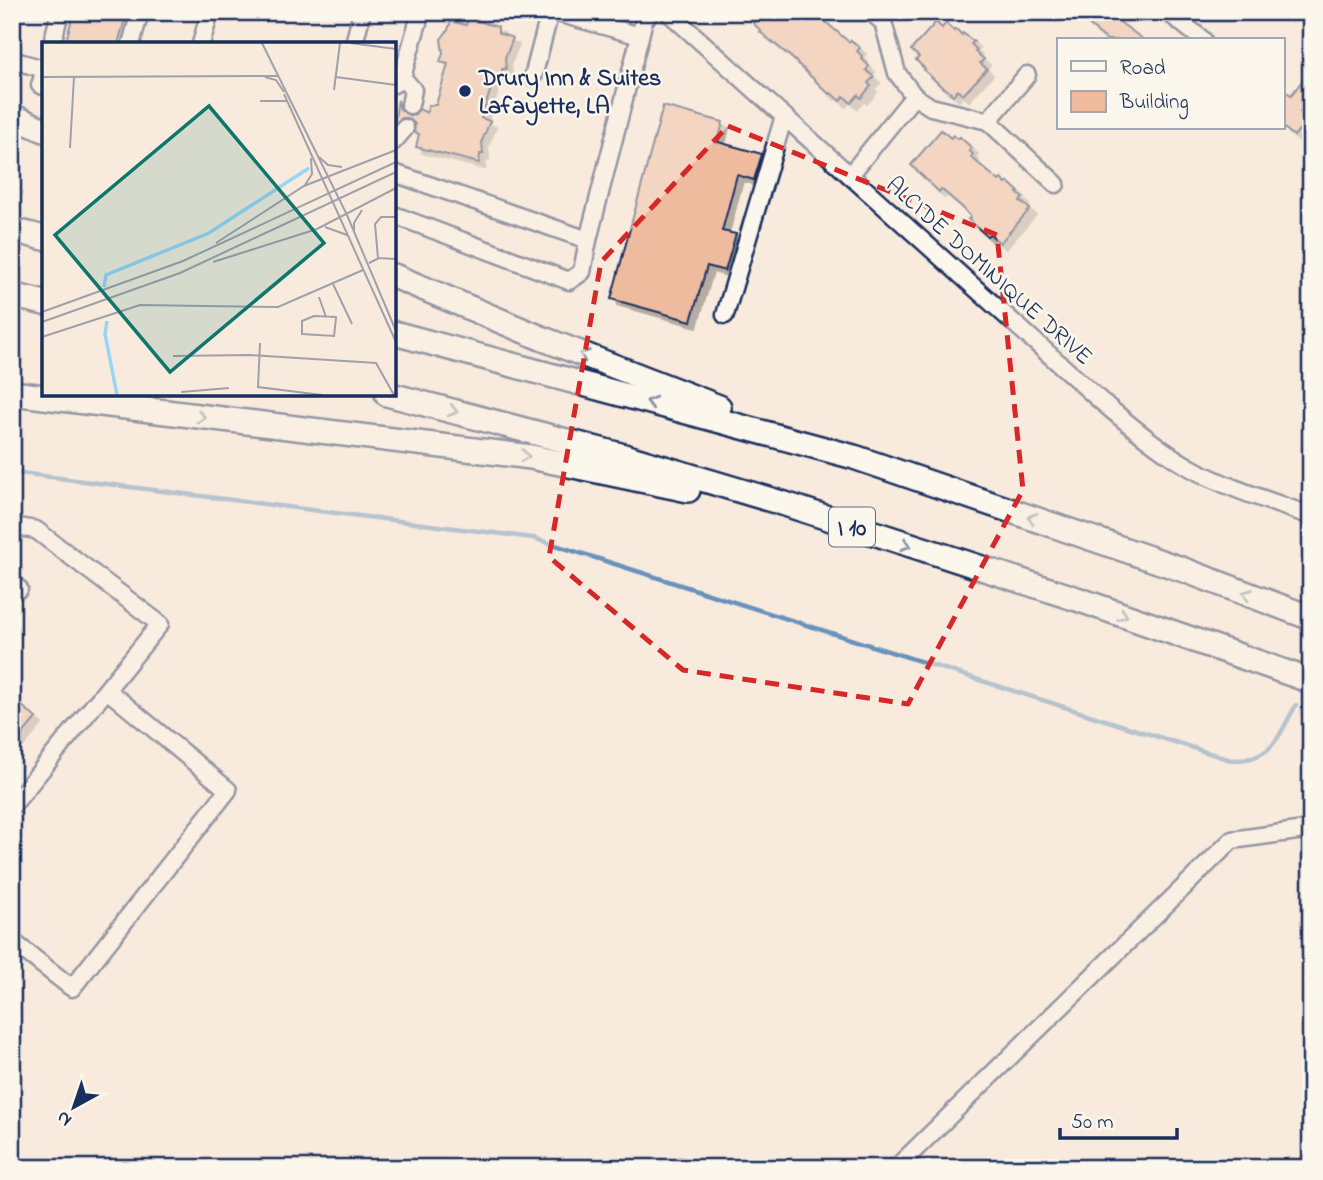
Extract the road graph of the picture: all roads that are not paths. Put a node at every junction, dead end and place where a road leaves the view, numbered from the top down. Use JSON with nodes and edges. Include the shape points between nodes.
{"nodes":[{"id":1,"x":60,"y":12,"type":"edge"},
{"id":2,"x":140,"y":12,"type":"edge"},
{"id":3,"x":210,"y":12,"type":"edge"},
{"id":4,"x":362,"y":12,"type":"edge"},
{"id":5,"x":421,"y":12,"type":"edge"},
{"id":6,"x":552,"y":12,"type":"edge"},
{"id":7,"x":651,"y":12,"type":"edge"},
{"id":8,"x":668,"y":12,"type":"edge"},
{"id":9,"x":1168,"y":12,"type":"edge"},
{"id":10,"x":882,"y":16,"type":"edge"},
{"id":11,"x":640,"y":36,"type":"junction"},
{"id":12,"x":1200,"y":38,"type":"edge"},
{"id":13,"x":52,"y":42,"type":"edge"},
{"id":14,"x":132,"y":42,"type":"edge"},
{"id":15,"x":202,"y":42,"type":"edge"},
{"id":16,"x":354,"y":42,"type":"edge"},
{"id":17,"x":12,"y":60,"type":"edge"},
{"id":18,"x":42,"y":70,"type":"edge"},
{"id":19,"x":1027,"y":75,"type":"dead end"},
{"id":20,"x":533,"y":77,"type":"dead end"},
{"id":21,"x":398,"y":81,"type":"edge"},
{"id":22,"x":914,"y":96,"type":"junction"},
{"id":23,"x":410,"y":105,"type":"dead end"},
{"id":24,"x":12,"y":116,"type":"edge"},
{"id":25,"x":784,"y":116,"type":"junction"},
{"id":26,"x":988,"y":121,"type":"junction"},
{"id":27,"x":405,"y":128,"type":"dead end"},
{"id":28,"x":42,"y":129,"type":"edge"},
{"id":29,"x":396,"y":139,"type":"edge"},
{"id":30,"x":396,"y":174,"type":"edge"},
{"id":31,"x":850,"y":175,"type":"junction"},
{"id":32,"x":1056,"y":184,"type":"dead end"},
{"id":33,"x":396,"y":216,"type":"edge"},
{"id":34,"x":12,"y":230,"type":"edge"},
{"id":35,"x":42,"y":238,"type":"edge"},
{"id":36,"x":588,"y":240,"type":"junction"},
{"id":37,"x":396,"y":277,"type":"edge"},
{"id":38,"x":12,"y":295,"type":"edge"},
{"id":39,"x":42,"y":302,"type":"edge"},
{"id":40,"x":725,"y":315,"type":"dead end"},
{"id":41,"x":396,"y":334,"type":"edge"},
{"id":42,"x":12,"y":393,"type":"edge"},
{"id":43,"x":395,"y":396,"type":"edge"},
{"id":44,"x":854,"y":457,"type":"junction"},
{"id":45,"x":1311,"y":516,"type":"edge"},
{"id":46,"x":12,"y":526,"type":"edge"},
{"id":47,"x":865,"y":532,"type":"junction"},
{"id":48,"x":1311,"y":618,"type":"edge"},
{"id":49,"x":1311,"y":681,"type":"edge"},
{"id":50,"x":107,"y":690,"type":"junction"},
{"id":51,"x":12,"y":806,"type":"edge"},
{"id":52,"x":1311,"y":829,"type":"edge"},
{"id":53,"x":12,"y":941,"type":"edge"},
{"id":54,"x":896,"y":1168,"type":"edge"}],
"edges":[{"from":1,"to":13,"type":"street"},
{"from":2,"to":14,"type":"street"},
{"from":3,"to":15,"type":"street"},
{"from":4,"to":16,"type":"street"},
{"from":5,"to":21,"type":"street"},
{"from":6,"to":11,"type":"street"},
{"from":6,"to":20,"type":"street"},
{"from":7,"to":11,"type":"street"},
{"from":8,"to":25,"type":"street","name":"ALCIDE DOMINIQUE DRIVE"},
{"from":9,"to":12,"type":"street"},
{"from":10,"to":22,"type":"street","via":[[897,73]]},
{"from":11,"to":36,"type":"street"},
{"from":17,"to":18,"type":"street"},
{"from":19,"to":26,"type":"street"},
{"from":21,"to":23,"type":"street","via":[[413,90]]},
{"from":22,"to":26,"type":"street","via":[[931,107]]},
{"from":22,"to":31,"type":"street"},
{"from":24,"to":28,"type":"highway"},
{"from":25,"to":31,"type":"street","name":"ALCIDE DOMINIQUE DRIVE"},
{"from":25,"to":40,"type":"street"},
{"from":26,"to":32,"type":"street"},
{"from":27,"to":29,"type":"street"},
{"from":30,"to":36,"type":"street"},
{"from":31,"to":45,"type":"street","name":"ALCIDE DOMINIQUE DRIVE","via":[[1147,439],[1189,467]]},
{"from":33,"to":36,"type":"street","via":[[569,281],[582,272]]},
{"from":34,"to":35,"type":"highway"},
{"from":44,"to":37,"type":"highway","one_way":true,"via":[[554,343]]},
{"from":38,"to":39,"type":"highway"},
{"from":44,"to":41,"type":"highway","one_way":true},
{"from":42,"to":47,"type":"highway","one_way":true,"via":[[531,457]]},
{"from":43,"to":47,"type":"highway","number":"I 10","one_way":true,"via":[[624,456]]},
{"from":48,"to":44,"type":"highway","one_way":true},
{"from":46,"to":50,"type":"street","via":[[36,530],[160,624]]},
{"from":47,"to":49,"type":"highway","number":"I 10","one_way":true,"via":[[1077,599]]},
{"from":50,"to":51,"type":"street"},
{"from":50,"to":53,"type":"street","via":[[228,790],[72,988]]},
{"from":52,"to":54,"type":"street","via":[[1232,840]]}]}
